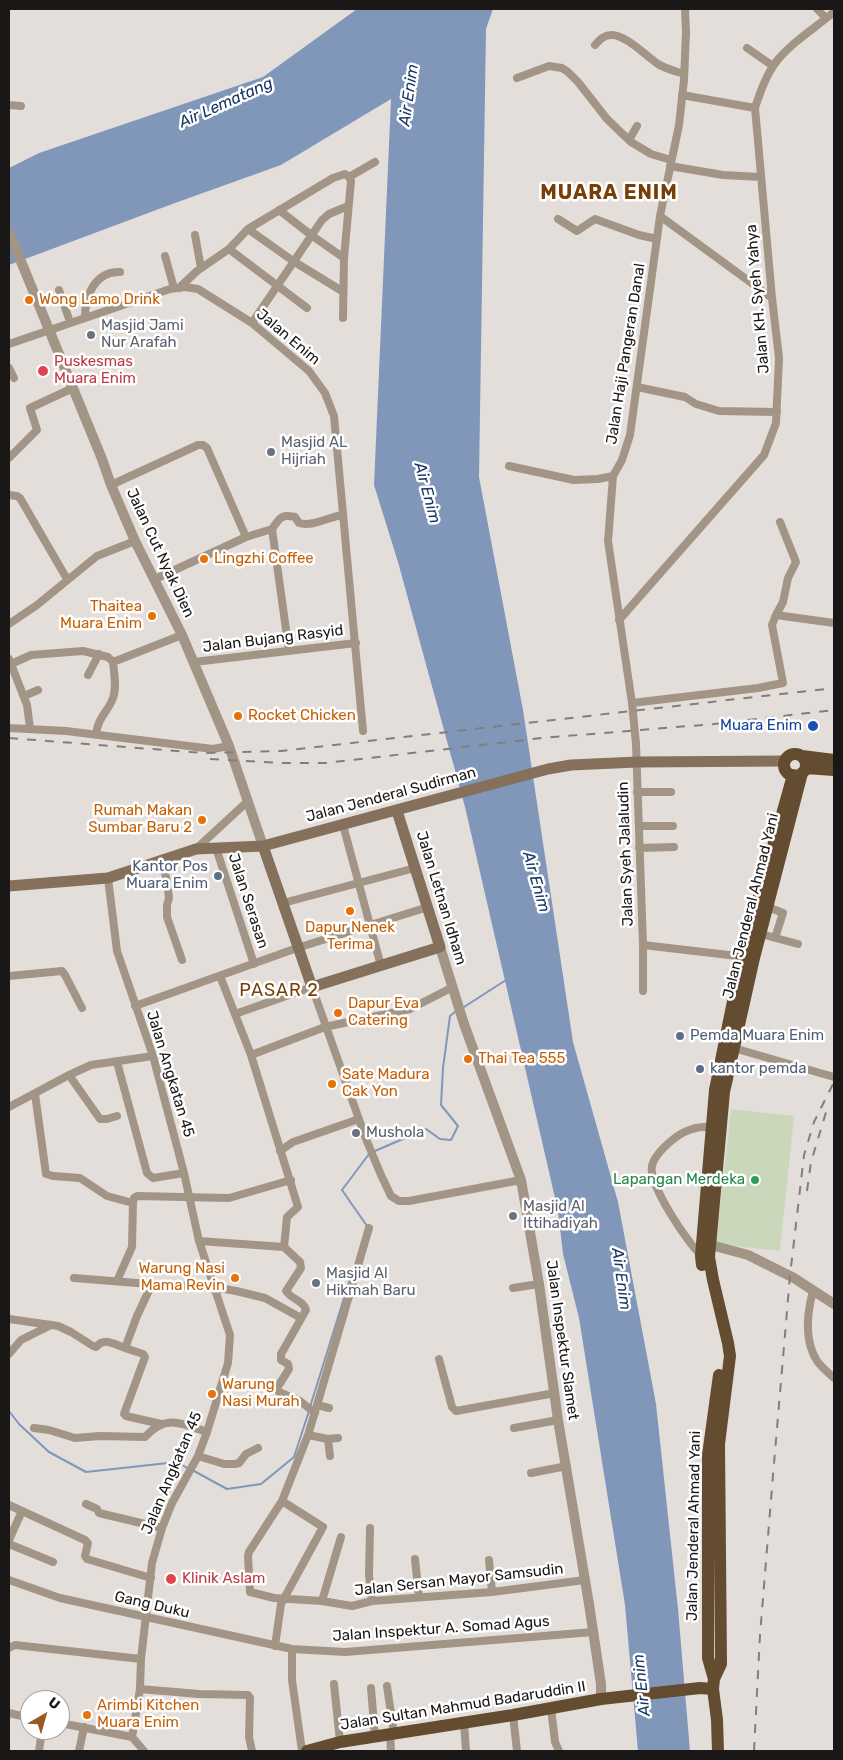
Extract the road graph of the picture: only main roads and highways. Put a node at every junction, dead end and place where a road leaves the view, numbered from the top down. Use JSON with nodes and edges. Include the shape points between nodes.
{"nodes":[{"id":1,"x":834,"y":760,"type":"edge"},
{"id":2,"x":785,"y":762,"type":"junction"},
{"id":3,"x":801,"y":768,"type":"junction"},
{"id":4,"x":834,"y":770,"type":"edge"},
{"id":5,"x":397,"y":811,"type":"junction"},
{"id":6,"x":263,"y":846,"type":"junction"},
{"id":7,"x":9,"y":886,"type":"edge"},
{"id":8,"x":748,"y":957,"type":"junction"},
{"id":9,"x":707,"y":1253,"type":"junction"},
{"id":10,"x":714,"y":1684,"type":"junction"},
{"id":11,"x":347,"y":1745,"type":"edge"},
{"id":12,"x":308,"y":1751,"type":"edge"},
{"id":13,"x":718,"y":1751,"type":"edge"}],
"edges":[{"from":1,"to":3,"type":"highway"},
{"from":2,"to":3,"type":"highway","via":[[788,772]]},
{"from":2,"to":3,"type":"highway","via":[[792,754]]},
{"from":2,"to":5,"type":"main road","name":"Jalan Jenderal Sudirman","via":[[572,765]]},
{"from":3,"to":4,"type":"highway"},
{"from":3,"to":8,"type":"highway","name":"Jalan Jenderal Ahmad Yani"},
{"from":3,"to":8,"type":"highway","name":"Jalan Jenderal Ahmad Yani","via":[[761,934]]},
{"from":5,"to":6,"type":"main road","name":"Jalan Jenderal Sudirman"},
{"from":5,"to":6,"type":"main road","name":"Jalan Letnan Idham","via":[[440,947],[312,988]]},
{"from":6,"to":7,"type":"main road","name":"Jalan Jenderal Sudirman","via":[[196,849],[108,878]]},
{"from":8,"to":9,"type":"highway","name":"Jalan Jenderal Ahmad Yani","via":[[729,1047],[715,1090],[716,1128]]},
{"from":9,"to":10,"type":"highway","name":"Jalan Jenderal Ahmad Yani","via":[[704,1282],[721,1352],[708,1455],[708,1658]]},
{"from":9,"to":10,"type":"highway","via":[[730,1356],[719,1444],[721,1664]]},
{"from":10,"to":11,"type":"highway","name":"Jalan Sultan Mahmud Badaruddin II","via":[[601,1699],[375,1737]]},
{"from":10,"to":13,"type":"highway"},
{"from":11,"to":12,"type":"highway","name":"Jalan Sultan Mahmud Badaruddin II"}]}
